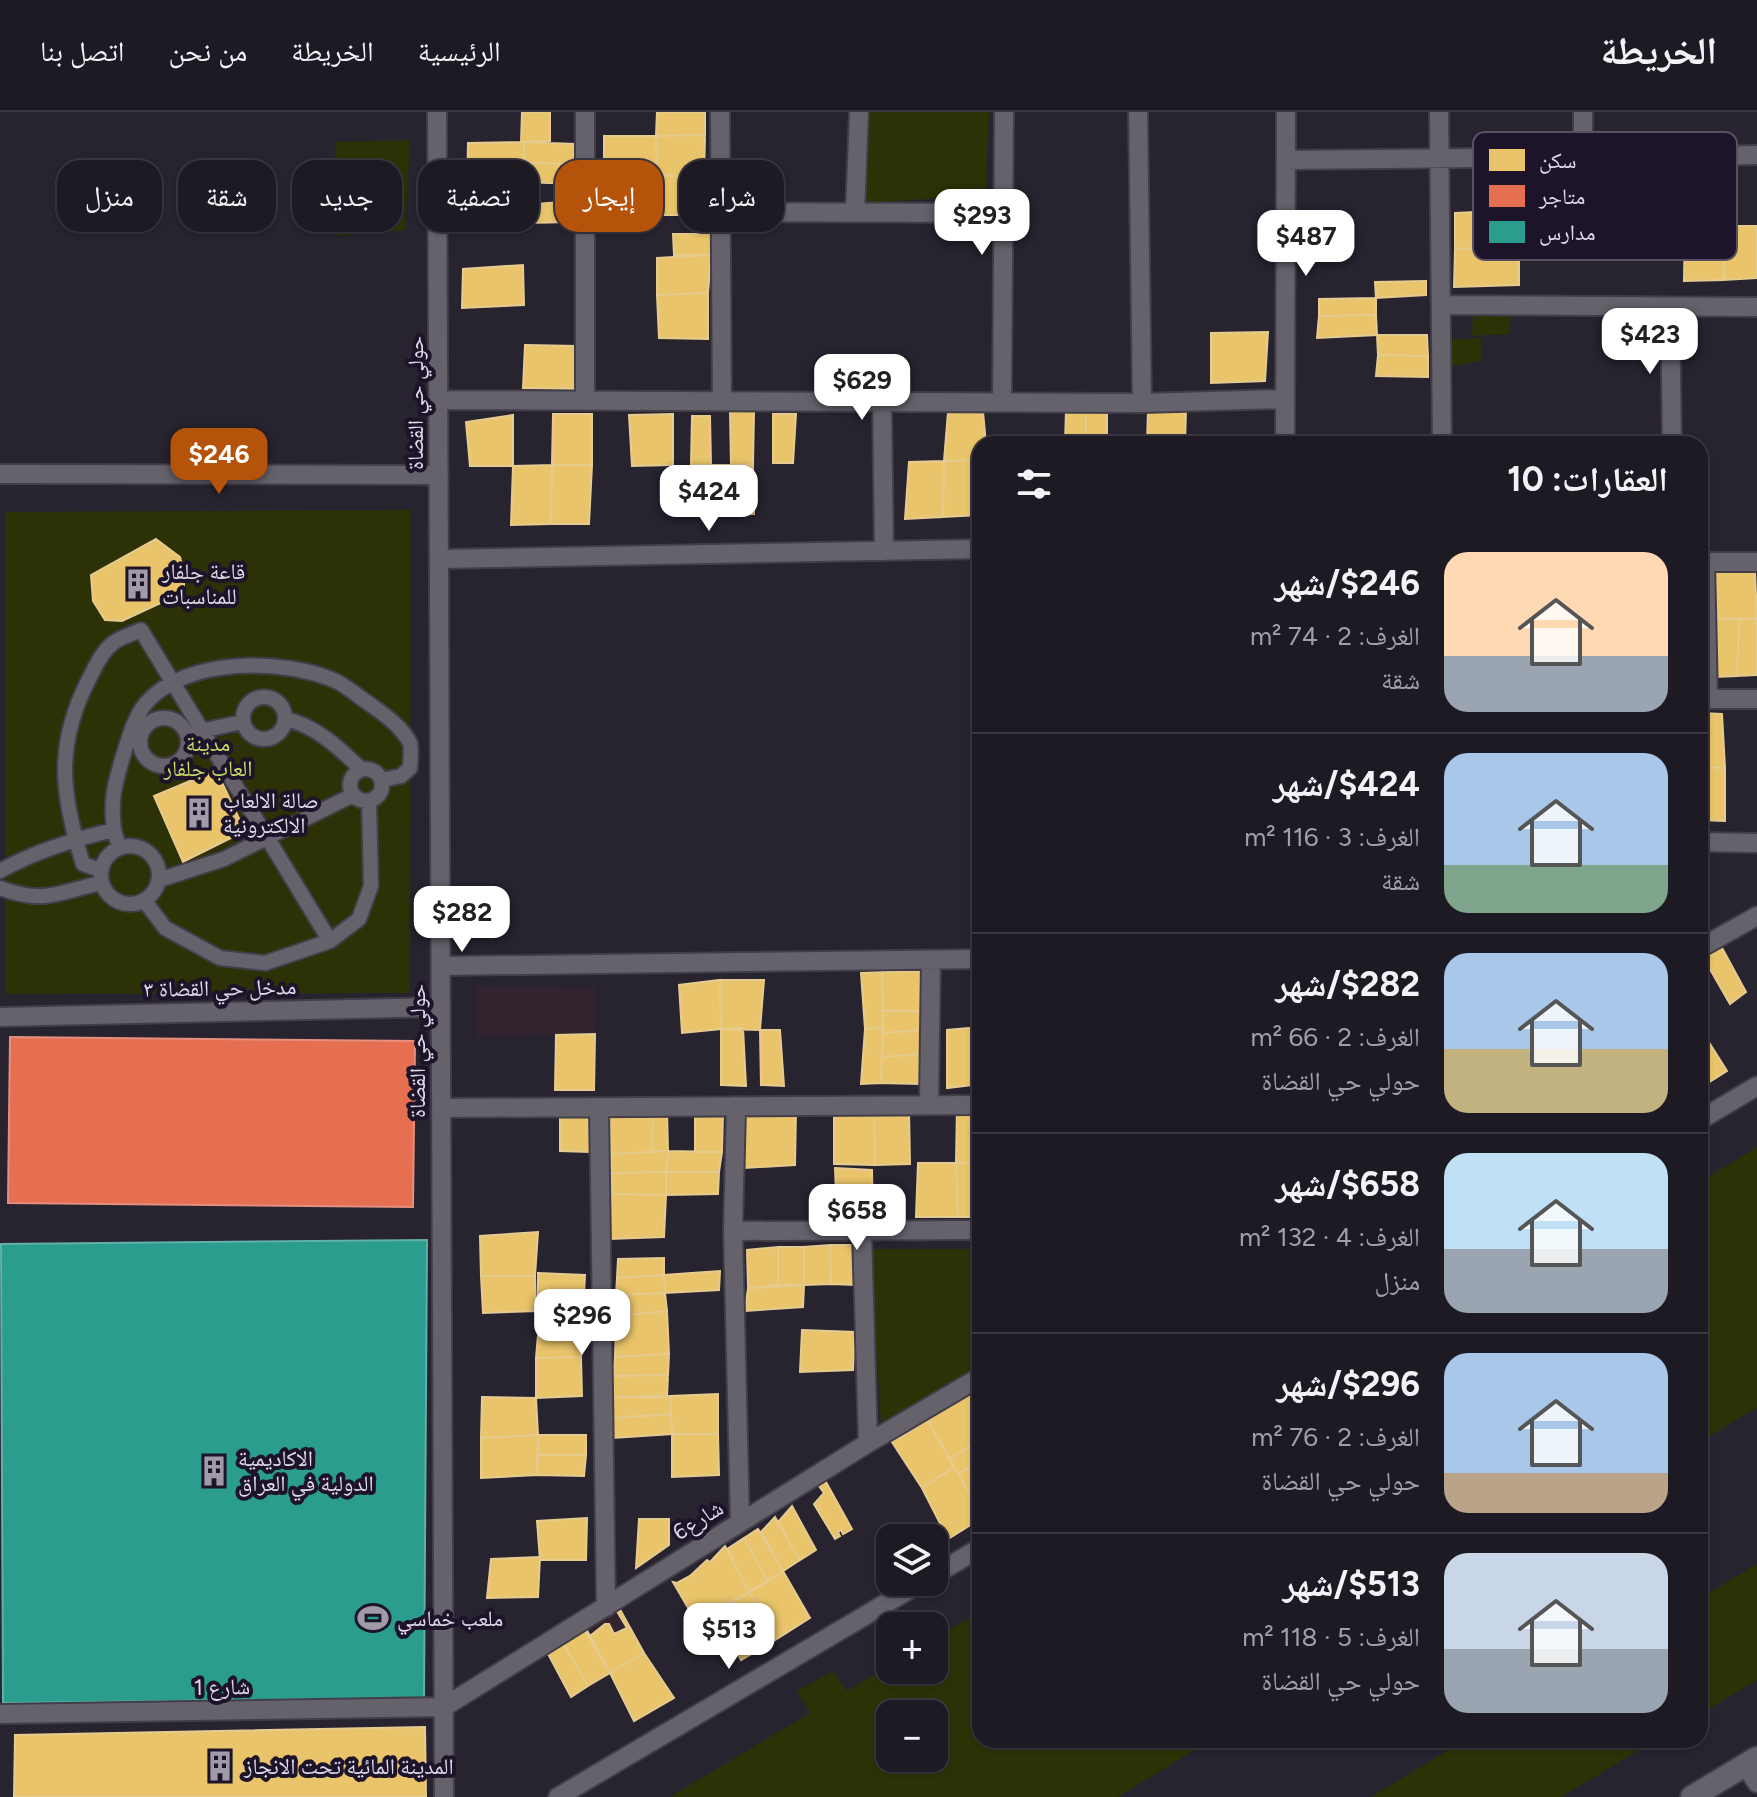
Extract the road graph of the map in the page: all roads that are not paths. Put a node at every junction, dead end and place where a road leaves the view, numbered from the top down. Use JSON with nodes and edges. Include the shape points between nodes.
{"nodes":[{"id":1,"x":437,"y":112,"type":"edge"},
{"id":2,"x":585,"y":112,"type":"edge"},
{"id":3,"x":720,"y":112,"type":"edge"},
{"id":4,"x":859,"y":112,"type":"edge"},
{"id":5,"x":1004,"y":112,"type":"edge"},
{"id":6,"x":1138,"y":112,"type":"edge"},
{"id":7,"x":1286,"y":112,"type":"edge"},
{"id":8,"x":1439,"y":112,"type":"edge"},
{"id":9,"x":1737,"y":155,"type":"edge"},
{"id":10,"x":1757,"y":155,"type":"edge"},
{"id":11,"x":1439,"y":158,"type":"junction"},
{"id":12,"x":1473,"y":158,"type":"edge"},
{"id":13,"x":720,"y":160,"type":"edge"},
{"id":14,"x":1286,"y":160,"type":"junction"},
{"id":15,"x":784,"y":212,"type":"edge"},
{"id":16,"x":855,"y":212,"type":"junction"},
{"id":17,"x":1003,"y":213,"type":"junction"},
{"id":18,"x":719,"y":232,"type":"edge"},
{"id":19,"x":1441,"y":305,"type":"junction"},
{"id":20,"x":1670,"y":307,"type":"junction"},
{"id":21,"x":1757,"y":307,"type":"edge"},
{"id":22,"x":1284,"y":399,"type":"junction"},
{"id":23,"x":439,"y":400,"type":"junction"},
{"id":24,"x":585,"y":400,"type":"junction"},
{"id":25,"x":722,"y":401,"type":"junction"},
{"id":26,"x":882,"y":401,"type":"junction"},
{"id":27,"x":1002,"y":402,"type":"junction"},
{"id":28,"x":1142,"y":403,"type":"junction"},
{"id":29,"x":1285,"y":436,"type":"edge"},
{"id":30,"x":1442,"y":436,"type":"edge"},
{"id":31,"x":1672,"y":436,"type":"edge"},
{"id":32,"x":0,"y":474,"type":"edge"},
{"id":33,"x":439,"y":475,"type":"junction"},
{"id":34,"x":972,"y":549,"type":"edge"},
{"id":35,"x":884,"y":551,"type":"junction"},
{"id":36,"x":439,"y":559,"type":"junction"},
{"id":37,"x":1708,"y":562,"type":"edge"},
{"id":38,"x":1757,"y":562,"type":"edge"},
{"id":39,"x":173,"y":683,"type":"junction"},
{"id":40,"x":1708,"y":699,"type":"edge"},
{"id":41,"x":1757,"y":699,"type":"edge"},
{"id":42,"x":286,"y":719,"type":"junction"},
{"id":43,"x":242,"y":722,"type":"junction"},
{"id":44,"x":202,"y":730,"type":"junction"},
{"id":45,"x":186,"y":734,"type":"dead end"},
{"id":46,"x":361,"y":769,"type":"junction"},
{"id":47,"x":382,"y":780,"type":"junction"},
{"id":48,"x":353,"y":795,"type":"junction"},
{"id":49,"x":369,"y":801,"type":"junction"},
{"id":50,"x":114,"y":830,"type":"junction"},
{"id":51,"x":267,"y":838,"type":"junction"},
{"id":52,"x":75,"y":841,"type":"junction"},
{"id":53,"x":1708,"y":842,"type":"edge"},
{"id":54,"x":1757,"y":843,"type":"edge"},
{"id":55,"x":119,"y":847,"type":"junction"},
{"id":56,"x":0,"y":871,"type":"edge"},
{"id":57,"x":101,"y":876,"type":"junction"},
{"id":58,"x":159,"y":880,"type":"junction"},
{"id":59,"x":0,"y":888,"type":"edge"},
{"id":60,"x":144,"y":900,"type":"junction"},
{"id":61,"x":1757,"y":916,"type":"edge"},
{"id":62,"x":330,"y":941,"type":"junction"},
{"id":63,"x":1708,"y":944,"type":"edge"},
{"id":64,"x":972,"y":959,"type":"edge"},
{"id":65,"x":931,"y":960,"type":"junction"},
{"id":66,"x":441,"y":966,"type":"junction"},
{"id":67,"x":441,"y":1007,"type":"junction"},
{"id":68,"x":0,"y":1017,"type":"edge"},
{"id":69,"x":1757,"y":1086,"type":"edge"},
{"id":70,"x":929,"y":1105,"type":"junction"},
{"id":71,"x":972,"y":1105,"type":"edge"},
{"id":72,"x":736,"y":1106,"type":"junction"},
{"id":73,"x":599,"y":1107,"type":"junction"},
{"id":74,"x":442,"y":1108,"type":"junction"},
{"id":75,"x":1708,"y":1115,"type":"edge"},
{"id":76,"x":972,"y":1230,"type":"edge"},
{"id":77,"x":733,"y":1231,"type":"junction"},
{"id":78,"x":862,"y":1231,"type":"junction"},
{"id":79,"x":972,"y":1382,"type":"edge"},
{"id":80,"x":868,"y":1443,"type":"junction"},
{"id":81,"x":740,"y":1522,"type":"junction"},
{"id":82,"x":972,"y":1553,"type":"edge"},
{"id":83,"x":948,"y":1567,"type":"edge"},
{"id":84,"x":898,"y":1596,"type":"edge"},
{"id":85,"x":606,"y":1607,"type":"junction"},
{"id":86,"x":444,"y":1707,"type":"junction"},
{"id":87,"x":0,"y":1714,"type":"edge"},
{"id":88,"x":1753,"y":1769,"type":"edge"},
{"id":89,"x":444,"y":1797,"type":"edge"},
{"id":90,"x":558,"y":1797,"type":"edge"},
{"id":91,"x":1692,"y":1797,"type":"edge"}],
"edges":[{"from":1,"to":23,"type":"street","name":"حولي حي القضاة"},
{"from":2,"to":24,"type":"street"},
{"from":3,"to":13,"type":"street"},
{"from":4,"to":16,"type":"street"},
{"from":5,"to":17,"type":"street"},
{"from":6,"to":28,"type":"street"},
{"from":7,"to":14,"type":"street"},
{"from":8,"to":11,"type":"street"},
{"from":9,"to":10,"type":"street"},
{"from":11,"to":12,"type":"street"},
{"from":11,"to":14,"type":"street"},
{"from":11,"to":19,"type":"street"},
{"from":14,"to":22,"type":"street"},
{"from":15,"to":16,"type":"street"},
{"from":16,"to":17,"type":"street"},
{"from":17,"to":27,"type":"street"},
{"from":18,"to":25,"type":"street"},
{"from":19,"to":20,"type":"street"},
{"from":19,"to":30,"type":"street"},
{"from":20,"to":21,"type":"street"},
{"from":20,"to":31,"type":"street"},
{"from":22,"to":28,"type":"street"},
{"from":22,"to":29,"type":"street"},
{"from":23,"to":24,"type":"street"},
{"from":23,"to":33,"type":"street","name":"حولي حي القضاة"},
{"from":24,"to":25,"type":"street"},
{"from":25,"to":26,"type":"street"},
{"from":26,"to":27,"type":"street"},
{"from":26,"to":35,"type":"street"},
{"from":27,"to":28,"type":"street"},
{"from":32,"to":33,"type":"street"},
{"from":33,"to":36,"type":"street","name":"حولي حي القضاة"},
{"from":34,"to":35,"type":"street"},
{"from":35,"to":36,"type":"street"},
{"from":36,"to":66,"type":"street","name":"حولي حي القضاة"},
{"from":37,"to":38,"type":"street"},
{"from":39,"to":44,"type":"street"},
{"from":39,"to":47,"type":"street","via":[[234,665],[298,669],[337,682],[390,719],[410,745],[410,768]]},
{"from":39,"to":50,"type":"street","via":[[145,704],[131,732],[110,804]]},
{"from":39,"to":52,"type":"street","via":[[141,630],[113,643],[98,661],[68,726],[63,770]]},
{"from":40,"to":41,"type":"street"},
{"from":42,"to":43,"type":"street","via":[[275,737],[265,740],[255,738]]},
{"from":42,"to":43,"type":"street","via":[[283,707],[261,696],[250,701]]},
{"from":42,"to":46,"type":"street","via":[[332,741]]},
{"from":43,"to":44,"type":"street"},
{"from":44,"to":45,"type":"street"},
{"from":44,"to":51,"type":"street"},
{"from":46,"to":47,"type":"street","via":[[376,772]]},
{"from":46,"to":48,"type":"street","via":[[350,780]]},
{"from":47,"to":49,"type":"street","via":[[382,789]]},
{"from":48,"to":49,"type":"street"},
{"from":48,"to":51,"type":"street"},
{"from":49,"to":62,"type":"street","via":[[371,886],[359,919]]},
{"from":50,"to":52,"type":"street"},
{"from":50,"to":55,"type":"street"},
{"from":51,"to":58,"type":"street"},
{"from":51,"to":62,"type":"street"},
{"from":52,"to":56,"type":"street","via":[[33,853]]},
{"from":52,"to":57,"type":"street","via":[[83,864]]},
{"from":53,"to":54,"type":"street"},
{"from":55,"to":57,"type":"street","via":[[110,852]]},
{"from":55,"to":58,"type":"street","via":[[149,852]]},
{"from":57,"to":59,"type":"street","via":[[55,897],[20,896]]},
{"from":57,"to":60,"type":"street","via":[[114,900]]},
{"from":58,"to":60,"type":"street"},
{"from":60,"to":62,"type":"street","via":[[165,928],[220,958],[265,963]]},
{"from":61,"to":63,"type":"street"},
{"from":64,"to":65,"type":"street"},
{"from":65,"to":66,"type":"street"},
{"from":65,"to":70,"type":"street"},
{"from":66,"to":67,"type":"street","name":"حولي حي القضاة"},
{"from":67,"to":68,"type":"street","name":"مدخل حي القضاة ٣"},
{"from":67,"to":74,"type":"street","name":"حولي حي القضاة"},
{"from":69,"to":75,"type":"street"},
{"from":70,"to":71,"type":"street"},
{"from":70,"to":72,"type":"street"},
{"from":72,"to":73,"type":"street"},
{"from":72,"to":77,"type":"street"},
{"from":73,"to":74,"type":"street"},
{"from":73,"to":85,"type":"street"},
{"from":74,"to":86,"type":"street","name":"حولي حي القضاة"},
{"from":76,"to":78,"type":"street"},
{"from":77,"to":78,"type":"street"},
{"from":77,"to":81,"type":"street"},
{"from":78,"to":80,"type":"street"},
{"from":79,"to":80,"type":"street","name":"شارع6"},
{"from":80,"to":81,"type":"street","name":"شارع6"},
{"from":81,"to":85,"type":"street","name":"شارع6"},
{"from":82,"to":83,"type":"street"},
{"from":84,"to":90,"type":"street"},
{"from":85,"to":86,"type":"street","name":"شارع6"},
{"from":86,"to":87,"type":"street","name":"شارع 1"},
{"from":86,"to":89,"type":"street","name":"حولي حي القضاة"},
{"from":88,"to":91,"type":"street"}]}
